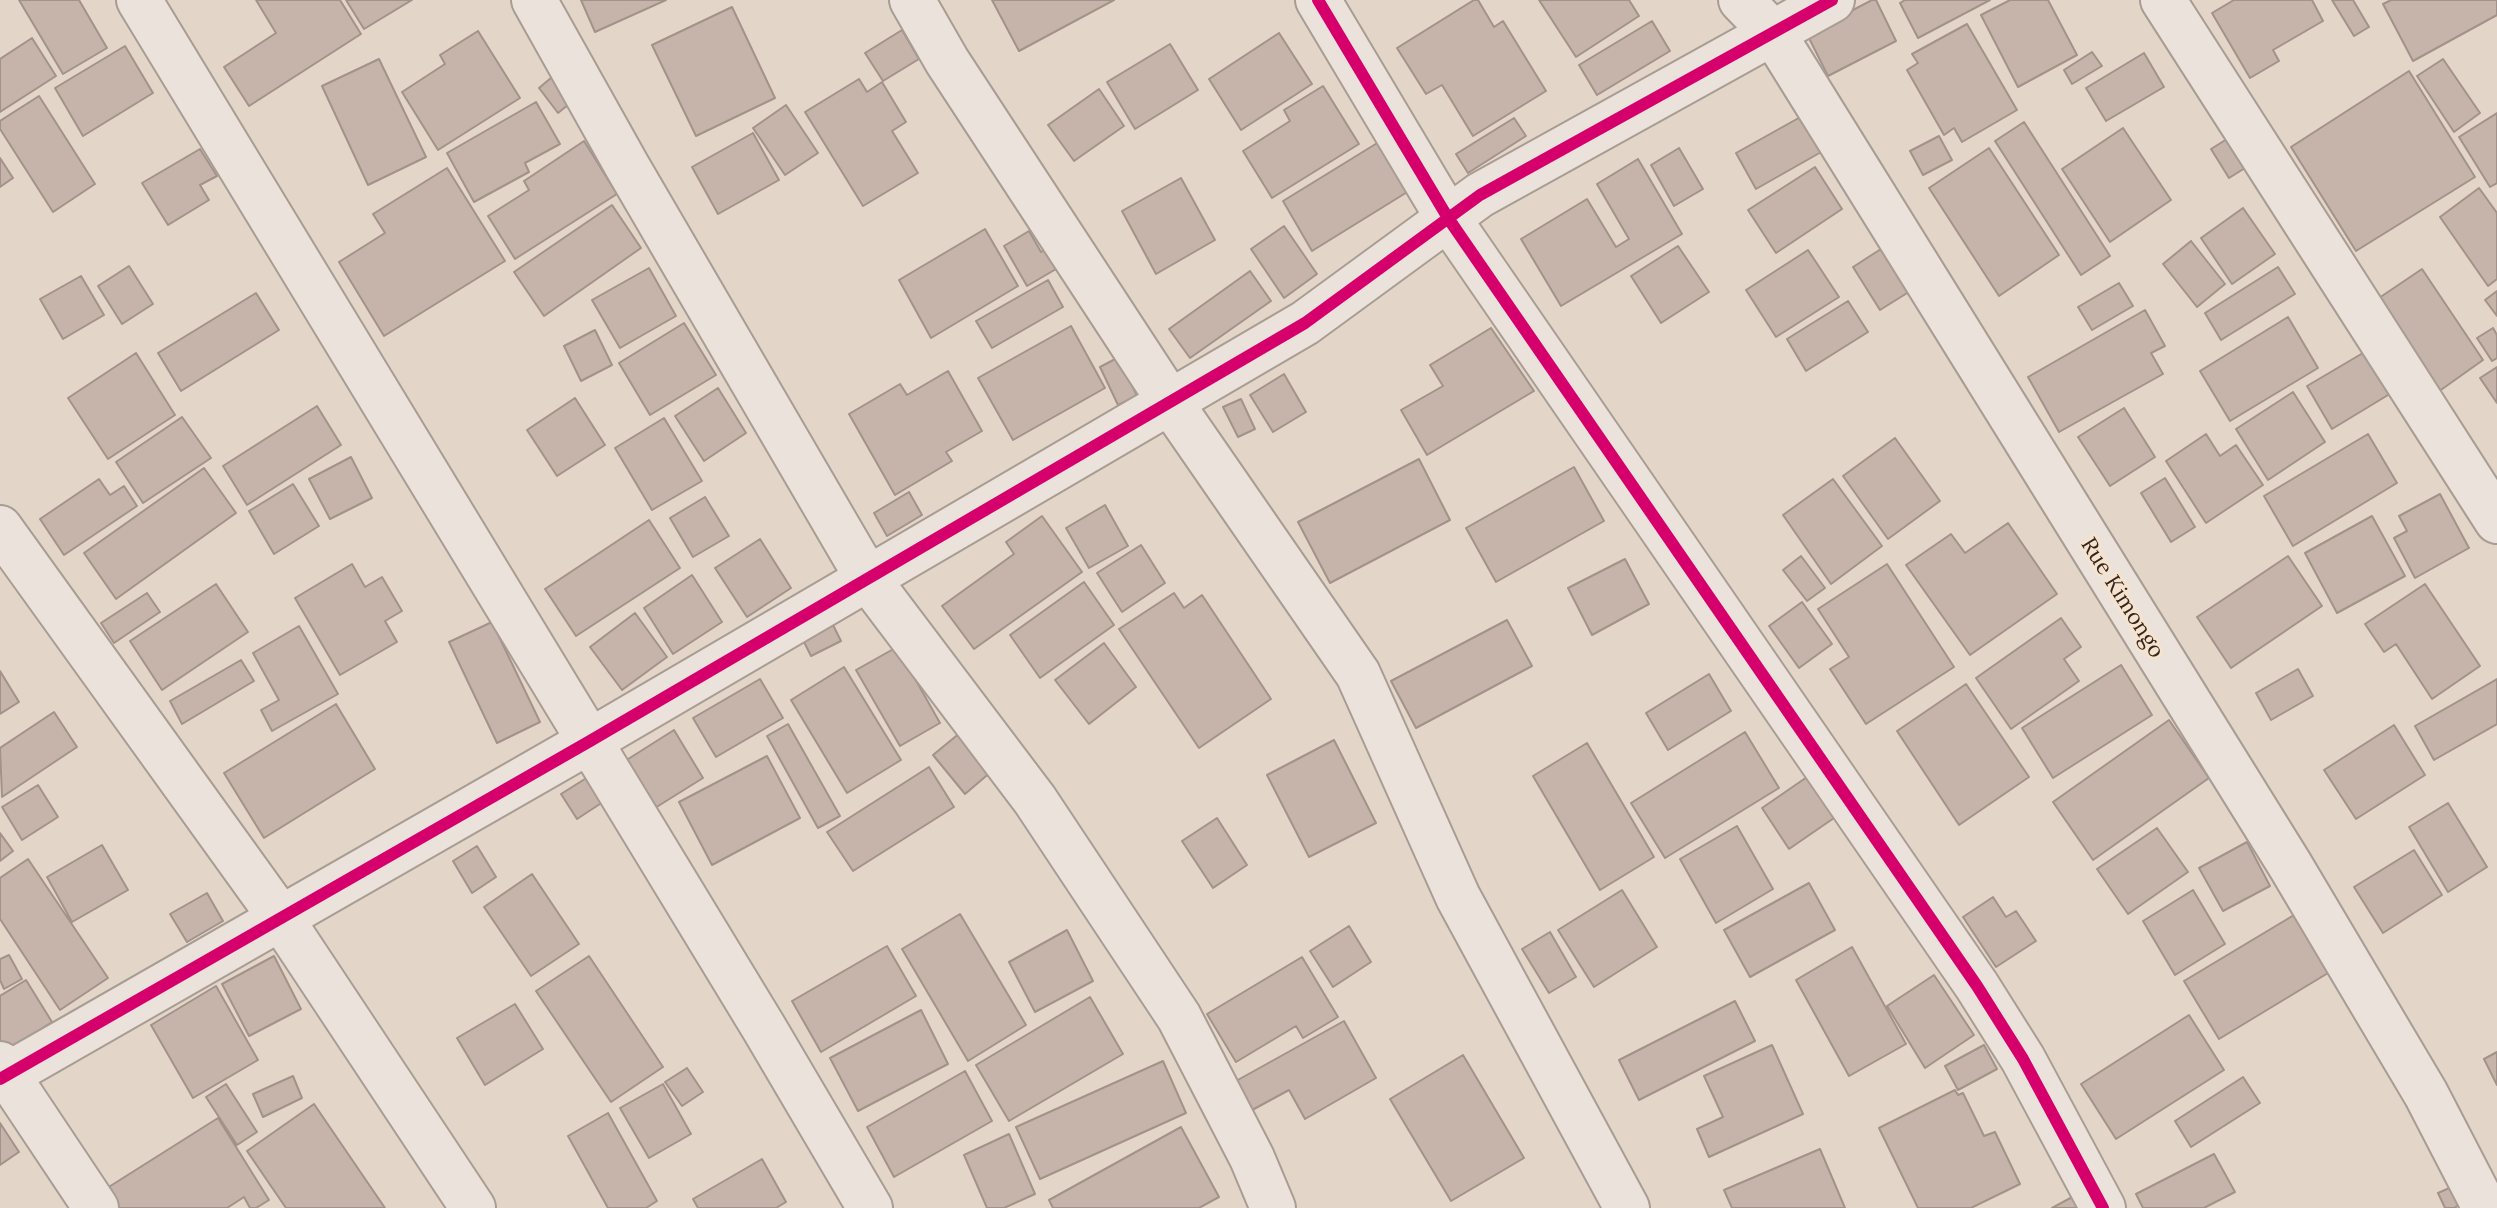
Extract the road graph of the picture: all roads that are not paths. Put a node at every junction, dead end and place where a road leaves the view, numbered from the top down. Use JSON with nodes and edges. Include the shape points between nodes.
{"nodes":[{"id":1,"x":139,"y":0,"type":"edge"},
{"id":2,"x":534,"y":0,"type":"edge"},
{"id":3,"x":912,"y":0,"type":"edge"},
{"id":4,"x":1318,"y":0,"type":"edge"},
{"id":5,"x":1741,"y":0,"type":"edge"},
{"id":6,"x":1832,"y":0,"type":"edge"},
{"id":7,"x":2163,"y":0,"type":"edge"},
{"id":8,"x":1773,"y":33,"type":"junction"},
{"id":9,"x":1448,"y":218,"type":"junction"},
{"id":10,"x":1170,"y":402,"type":"junction"},
{"id":11,"x":2497,"y":521,"type":"edge"},
{"id":12,"x":0,"y":528,"type":"edge"},
{"id":13,"x":868,"y":579,"type":"junction"},
{"id":14,"x":590,"y":741,"type":"junction"},
{"id":15,"x":280,"y":917,"type":"junction"},
{"id":16,"x":3,"y":1072,"type":"edge"},
{"id":17,"x":96,"y":1208,"type":"edge"},
{"id":18,"x":473,"y":1208,"type":"edge"},
{"id":19,"x":870,"y":1208,"type":"edge"},
{"id":20,"x":1273,"y":1208,"type":"edge"},
{"id":21,"x":1627,"y":1208,"type":"edge"},
{"id":22,"x":2103,"y":1208,"type":"edge"},
{"id":23,"x":2485,"y":1208,"type":"edge"}],
"edges":[{"from":1,"to":14,"type":"street"},
{"from":2,"to":13,"type":"street"},
{"from":3,"to":10,"type":"street"},
{"from":4,"to":9,"type":"street"},
{"from":5,"to":8,"type":"street","name":"Rue Kimongo"},
{"from":6,"to":8,"type":"street"},
{"from":7,"to":11,"type":"street"},
{"from":8,"to":9,"type":"street","via":[[1480,195]]},
{"from":8,"to":23,"type":"street","name":"Rue Kimongo","via":[[2290,865],[2426,1094]]},
{"from":9,"to":10,"type":"street","via":[[1305,323]]},
{"from":9,"to":22,"type":"street","via":[[1977,986]]},
{"from":10,"to":13,"type":"street"},
{"from":10,"to":21,"type":"street","via":[[1358,674],[1458,897]]},
{"from":12,"to":15,"type":"street"},
{"from":13,"to":14,"type":"street"},
{"from":13,"to":20,"type":"street","via":[[1035,800],[1179,1017]]},
{"from":14,"to":15,"type":"street"},
{"from":14,"to":19,"type":"street"},
{"from":15,"to":16,"type":"street"},
{"from":15,"to":18,"type":"street"},
{"from":16,"to":17,"type":"street"}]}
